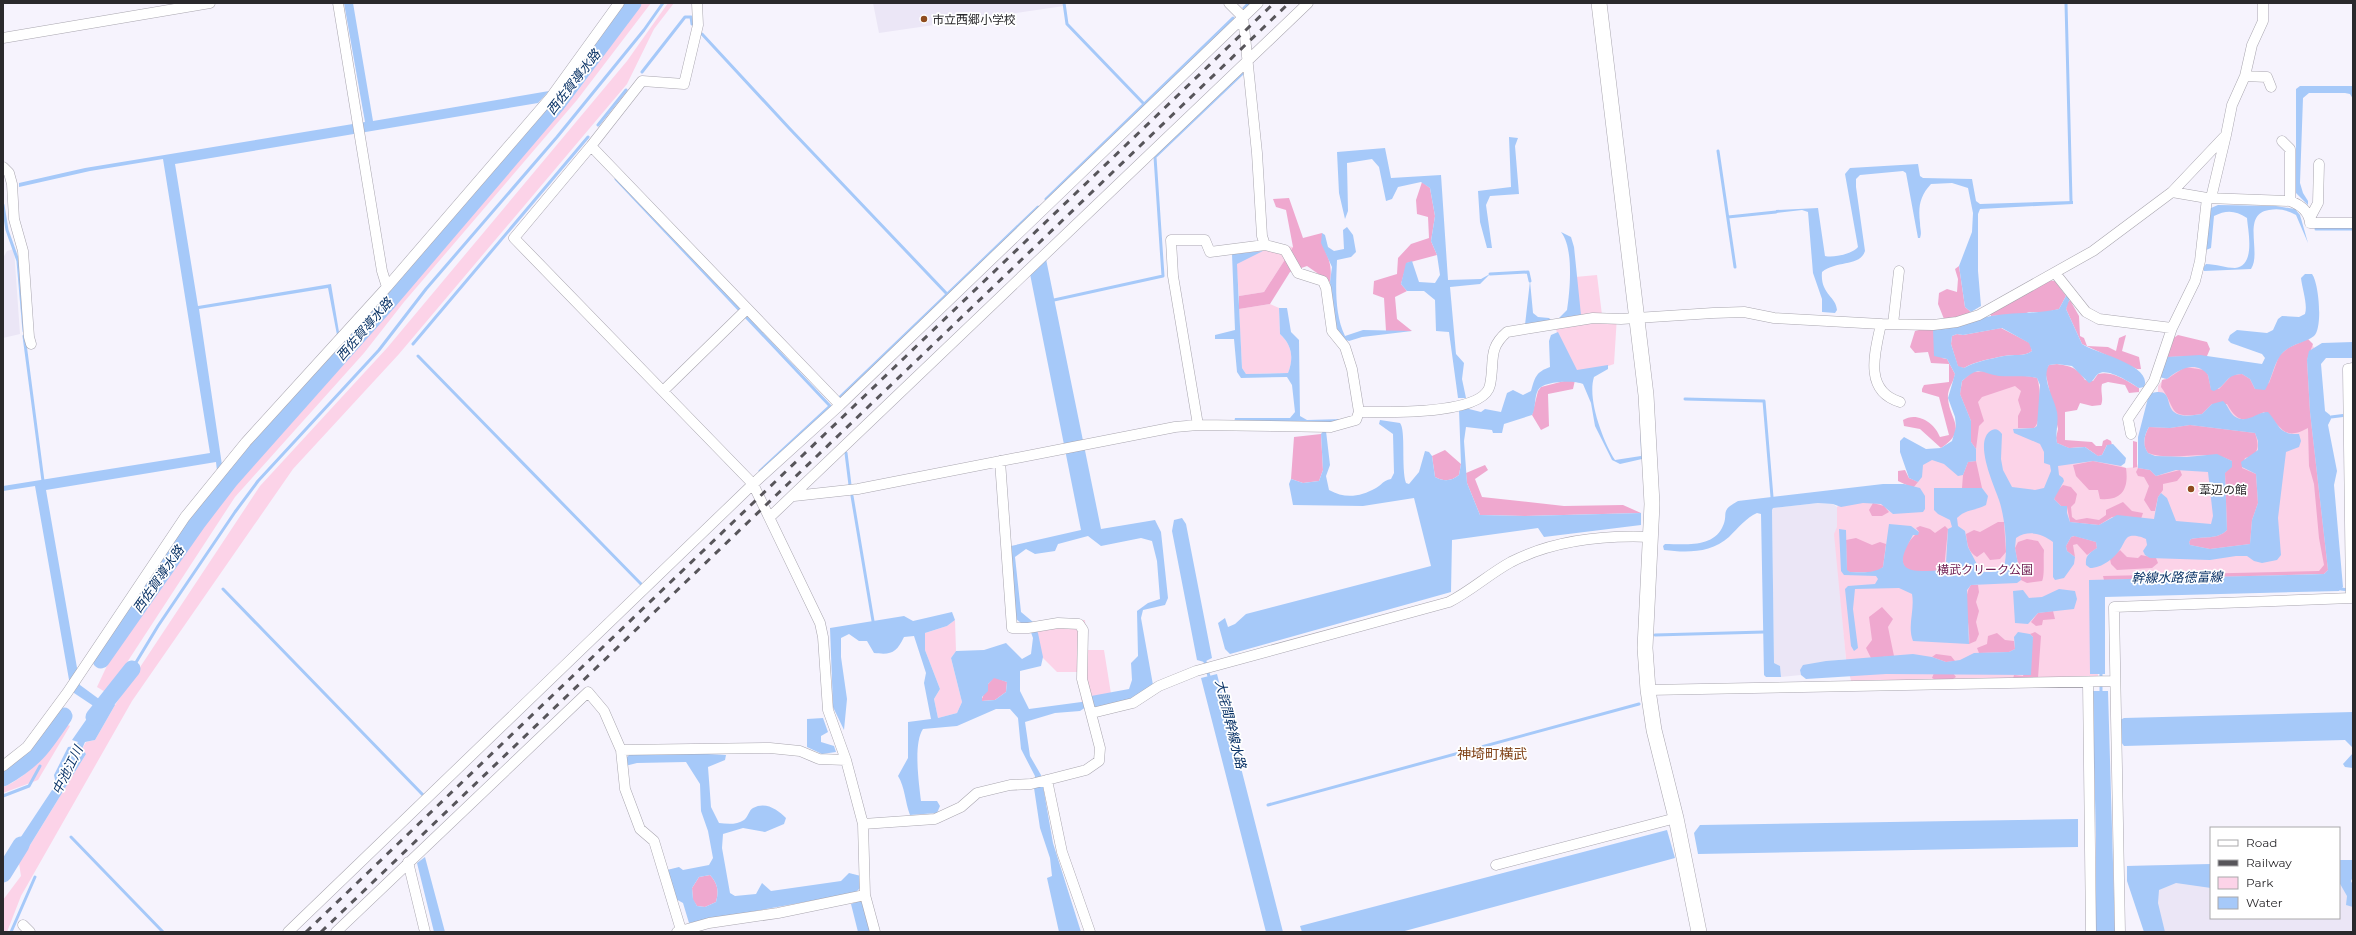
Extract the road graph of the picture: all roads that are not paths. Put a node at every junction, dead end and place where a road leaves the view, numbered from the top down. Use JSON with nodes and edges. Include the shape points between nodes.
{"nodes":[{"id":1,"x":210,"y":3,"type":"edge"},
{"id":2,"x":338,"y":3,"type":"edge"},
{"id":3,"x":619,"y":3,"type":"edge"},
{"id":4,"x":697,"y":3,"type":"edge"},
{"id":5,"x":1229,"y":3,"type":"edge"},
{"id":6,"x":1258,"y":3,"type":"edge"},
{"id":7,"x":1308,"y":3,"type":"edge"},
{"id":8,"x":1599,"y":3,"type":"edge"},
{"id":9,"x":2263,"y":3,"type":"edge"},
{"id":10,"x":1243,"y":17,"type":"junction"},
{"id":11,"x":3,"y":38,"type":"edge"},
{"id":12,"x":1249,"y":59,"type":"junction"},
{"id":13,"x":2245,"y":76,"type":"junction"},
{"id":14,"x":2271,"y":87,"type":"dead end"},
{"id":15,"x":2226,"y":135,"type":"junction"},
{"id":16,"x":2282,"y":141,"type":"dead end"},
{"id":17,"x":592,"y":146,"type":"junction"},
{"id":18,"x":2319,"y":164,"type":"dead end"},
{"id":19,"x":3,"y":167,"type":"edge"},
{"id":20,"x":2172,"y":192,"type":"junction"},
{"id":21,"x":2209,"y":198,"type":"junction"},
{"id":22,"x":2290,"y":201,"type":"junction"},
{"id":23,"x":2310,"y":218,"type":"junction"},
{"id":24,"x":2353,"y":223,"type":"edge"},
{"id":25,"x":1265,"y":244,"type":"junction"},
{"id":26,"x":1899,"y":271,"type":"dead end"},
{"id":27,"x":2055,"y":273,"type":"junction"},
{"id":28,"x":388,"y":286,"type":"junction"},
{"id":29,"x":746,"y":309,"type":"junction"},
{"id":30,"x":1638,"y":318,"type":"junction"},
{"id":31,"x":1881,"y":324,"type":"junction"},
{"id":32,"x":1893,"y":324,"type":"junction"},
{"id":33,"x":2172,"y":328,"type":"junction"},
{"id":34,"x":31,"y":344,"type":"dead end"},
{"id":35,"x":2353,"y":368,"type":"edge"},
{"id":36,"x":663,"y":391,"type":"junction"},
{"id":37,"x":1900,"y":402,"type":"dead end"},
{"id":38,"x":840,"y":405,"type":"junction"},
{"id":39,"x":1360,"y":412,"type":"junction"},
{"id":40,"x":2351,"y":421,"type":"edge"},
{"id":41,"x":1198,"y":425,"type":"junction"},
{"id":42,"x":2131,"y":434,"type":"dead end"},
{"id":43,"x":1000,"y":461,"type":"junction"},
{"id":44,"x":753,"y":484,"type":"junction"},
{"id":45,"x":794,"y":496,"type":"junction"},
{"id":46,"x":770,"y":517,"type":"junction"},
{"id":47,"x":1652,"y":537,"type":"junction"},
{"id":48,"x":2115,"y":681,"type":"junction"},
{"id":49,"x":2088,"y":682,"type":"junction"},
{"id":50,"x":1648,"y":690,"type":"junction"},
{"id":51,"x":1092,"y":713,"type":"junction"},
{"id":52,"x":621,"y":759,"type":"junction"},
{"id":53,"x":846,"y":760,"type":"junction"},
{"id":54,"x":3,"y":766,"type":"edge"},
{"id":55,"x":1047,"y":780,"type":"junction"},
{"id":56,"x":1676,"y":818,"type":"junction"},
{"id":57,"x":863,"y":824,"type":"junction"},
{"id":58,"x":408,"y":862,"type":"junction"},
{"id":59,"x":1496,"y":865,"type":"dead end"},
{"id":60,"x":865,"y":895,"type":"junction"},
{"id":61,"x":679,"y":931,"type":"edge"},
{"id":62,"x":288,"y":932,"type":"edge"},
{"id":63,"x":336,"y":932,"type":"edge"},
{"id":64,"x":425,"y":932,"type":"edge"},
{"id":65,"x":875,"y":932,"type":"edge"},
{"id":66,"x":1090,"y":932,"type":"edge"},
{"id":67,"x":1699,"y":932,"type":"edge"},
{"id":68,"x":2092,"y":932,"type":"edge"},
{"id":69,"x":2120,"y":932,"type":"edge"}],
"edges":[{"from":1,"to":11,"type":"street"},
{"from":2,"to":28,"type":"street","via":[[382,271]]},
{"from":3,"to":28,"type":"street","via":[[551,96]]},
{"from":4,"to":17,"type":"street","via":[[698,25],[684,84],[642,81]]},
{"from":5,"to":10,"type":"street"},
{"from":6,"to":10,"type":"street"},
{"from":7,"to":12,"type":"street"},
{"from":8,"to":30,"type":"street"},
{"from":9,"to":13,"type":"street","via":[[2263,21],[2252,46]]},
{"from":10,"to":12,"type":"street"},
{"from":10,"to":38,"type":"street"},
{"from":12,"to":25,"type":"street","via":[[1262,236]]},
{"from":12,"to":45,"type":"street"},
{"from":13,"to":14,"type":"street","via":[[2267,77]]},
{"from":13,"to":15,"type":"street","via":[[2232,105]]},
{"from":15,"to":20,"type":"street"},
{"from":15,"to":21,"type":"street"},
{"from":16,"to":22,"type":"street","via":[[2290,149]]},
{"from":17,"to":29,"type":"street"},
{"from":17,"to":36,"type":"street","via":[[514,238]]},
{"from":18,"to":23,"type":"street","via":[[2318,202]]},
{"from":19,"to":34,"type":"street","via":[[9,173],[12,184],[14,218],[23,251]]},
{"from":20,"to":21,"type":"street"},
{"from":20,"to":27,"type":"street","via":[[2093,251]]},
{"from":21,"to":22,"type":"street"},
{"from":21,"to":33,"type":"street","via":[[2195,281]]},
{"from":22,"to":23,"type":"street","via":[[2300,205]]},
{"from":23,"to":24,"type":"street","via":[[2310,223]]},
{"from":25,"to":39,"type":"street","via":[[1285,250],[1298,273],[1323,281],[1332,331],[1345,347]]},
{"from":25,"to":41,"type":"street","via":[[1210,252],[1205,240],[1171,240],[1173,276]]},
{"from":26,"to":32,"type":"street"},
{"from":27,"to":32,"type":"street","via":[[1979,315],[1951,323]]},
{"from":27,"to":33,"type":"street","via":[[2086,312],[2099,319]]},
{"from":28,"to":54,"type":"street","via":[[246,442],[185,517],[67,693],[27,747]]},
{"from":29,"to":36,"type":"street"},
{"from":29,"to":38,"type":"street"},
{"from":30,"to":31,"type":"street","via":[[1744,312],[1774,318]]},
{"from":30,"to":39,"type":"street","via":[[1593,318],[1507,332],[1497,340],[1492,357],[1490,386],[1484,396],[1475,402],[1412,413]]},
{"from":30,"to":47,"type":"street","via":[[1646,395]]},
{"from":31,"to":32,"type":"street"},
{"from":31,"to":37,"type":"street","via":[[1873,366],[1877,382],[1888,399]]},
{"from":33,"to":42,"type":"street","via":[[2154,381],[2128,419]]},
{"from":35,"to":40,"type":"street","via":[[2348,369]]},
{"from":36,"to":44,"type":"street"},
{"from":38,"to":44,"type":"street"},
{"from":39,"to":41,"type":"street","via":[[1356,420],[1331,427]]},
{"from":40,"to":48,"type":"street","via":[[2350,598],[2114,607]]},
{"from":41,"to":43,"type":"street","via":[[1175,427]]},
{"from":43,"to":45,"type":"street","via":[[858,489]]},
{"from":43,"to":51,"type":"street","via":[[1012,628],[1058,623],[1079,624],[1083,630],[1082,679]]},
{"from":44,"to":46,"type":"street"},
{"from":44,"to":62,"type":"street"},
{"from":45,"to":46,"type":"street"},
{"from":46,"to":53,"type":"street","via":[[820,623],[828,710]]},
{"from":47,"to":50,"type":"street","via":[[1645,648]]},
{"from":47,"to":51,"type":"street","via":[[1624,536],[1555,544],[1510,563],[1470,591],[1449,602],[1208,667],[1159,686],[1133,703]]},
{"from":48,"to":49,"type":"street"},
{"from":48,"to":69,"type":"street"},
{"from":49,"to":50,"type":"street"},
{"from":49,"to":68,"type":"street"},
{"from":50,"to":56,"type":"street","via":[[1654,730]]},
{"from":51,"to":55,"type":"street","via":[[1100,748],[1099,761],[1086,770]]},
{"from":52,"to":53,"type":"street","via":[[770,748],[800,751],[819,759]]},
{"from":52,"to":58,"type":"street","via":[[604,711],[588,692]]},
{"from":52,"to":61,"type":"street","via":[[625,789],[640,830],[654,841]]},
{"from":53,"to":57,"type":"street"},
{"from":55,"to":57,"type":"street","via":[[1010,785],[977,794],[961,807],[935,819]]},
{"from":55,"to":66,"type":"street","via":[[1062,852]]},
{"from":56,"to":59,"type":"street"},
{"from":56,"to":67,"type":"street"},
{"from":57,"to":60,"type":"street"},
{"from":58,"to":63,"type":"street"},
{"from":58,"to":64,"type":"street"},
{"from":60,"to":61,"type":"street"},
{"from":60,"to":65,"type":"street"}]}
